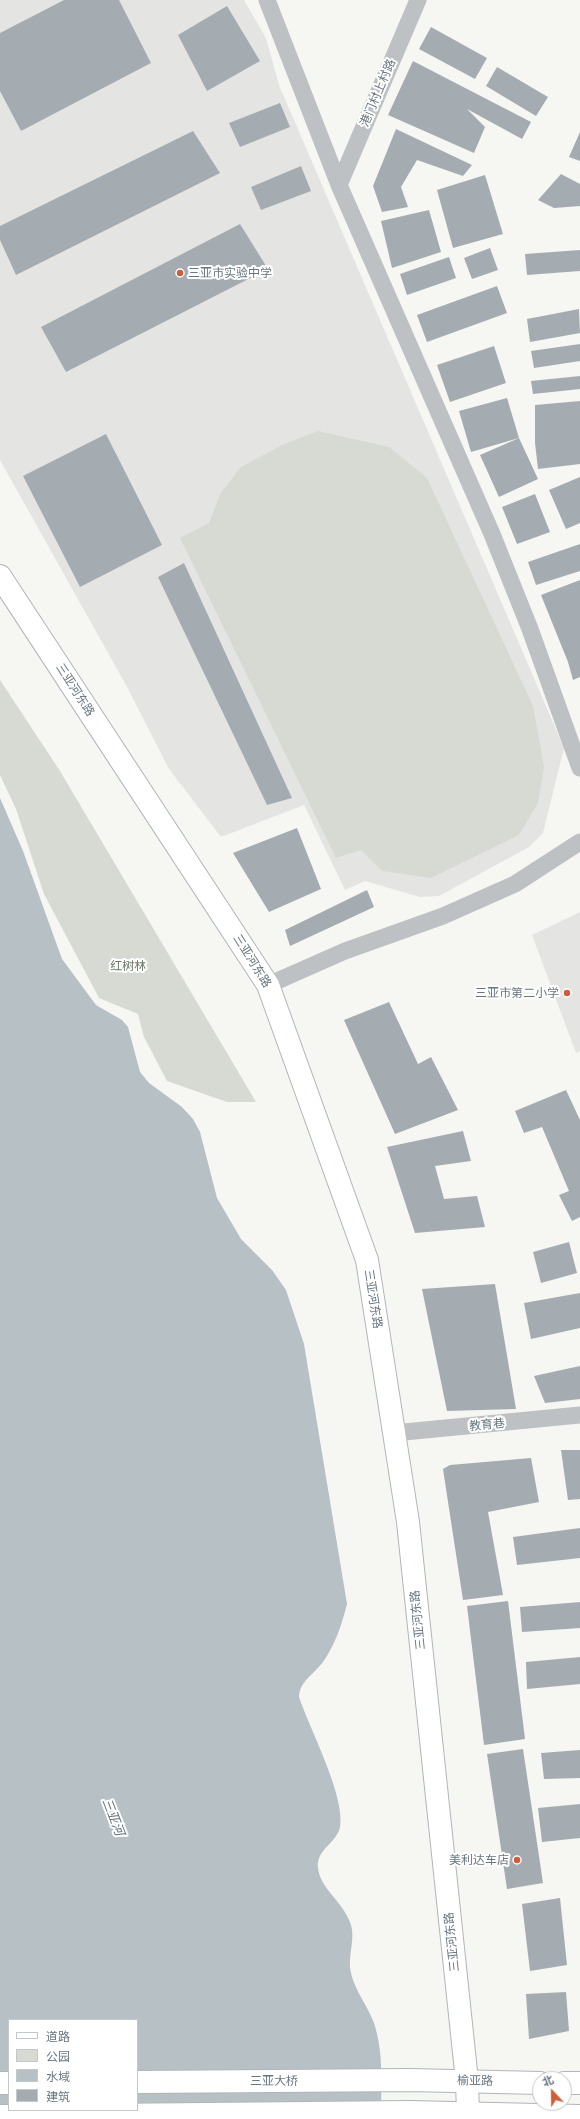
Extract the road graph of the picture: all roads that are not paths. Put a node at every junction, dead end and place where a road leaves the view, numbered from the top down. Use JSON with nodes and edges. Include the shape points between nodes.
{"nodes":[{"id":1,"x":267,"y":0,"type":"edge"},
{"id":2,"x":418,"y":0,"type":"edge"},
{"id":3,"x":339,"y":186,"type":"junction"},
{"id":4,"x":0,"y":576,"type":"edge"},
{"id":5,"x":580,"y":768,"type":"edge"},
{"id":6,"x":580,"y":842,"type":"edge"},
{"id":7,"x":268,"y":985,"type":"junction"},
{"id":8,"x":580,"y":1414,"type":"edge"},
{"id":9,"x":394,"y":1433,"type":"junction"},
{"id":10,"x":410,"y":2080,"type":"joint"},
{"id":11,"x":467,"y":2081,"type":"junction"},
{"id":12,"x":138,"y":2082,"type":"edge"},
{"id":13,"x":532,"y":2083,"type":"edge"},
{"id":14,"x":478,"y":2115,"type":"edge"},
{"id":15,"x":0,"y":2116,"type":"edge"},
{"id":16,"x":580,"y":2116,"type":"edge"}],
"edges":[{"from":1,"to":3,"type":"street"},
{"from":2,"to":3,"type":"street","name":"港门村上村路"},
{"from":3,"to":5,"type":"street","via":[[492,534],[530,629]]},
{"from":4,"to":7,"type":"street","name":"三亚河东路"},
{"from":6,"to":7,"type":"street","via":[[516,884],[443,916],[345,951]]},
{"from":7,"to":9,"type":"street","name":"三亚河东路","via":[[367,1260]]},
{"from":8,"to":9,"type":"street","name":"教育巷"},
{"from":9,"to":11,"type":"street","name":"三亚河东路","via":[[408,1522]]},
{"from":10,"to":11,"type":"street","name":"榆亚路"},
{"from":10,"to":12,"type":"street","name":"三亚大桥"},
{"from":11,"to":13,"type":"street","name":"榆亚路"},
{"from":11,"to":14,"type":"street","name":"三亚河东路"},
{"from":14,"to":15,"type":"street","via":[[410,2112]]},
{"from":14,"to":16,"type":"street"}]}
